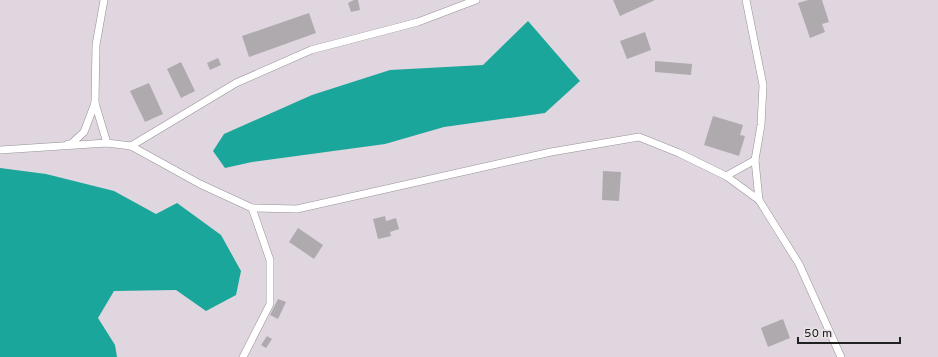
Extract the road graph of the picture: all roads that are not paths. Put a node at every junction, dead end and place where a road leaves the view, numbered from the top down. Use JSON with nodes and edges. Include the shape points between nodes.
{"nodes":[{"id":1,"x":104,"y":0,"type":"edge"},
{"id":2,"x":476,"y":0,"type":"edge"},
{"id":3,"x":746,"y":0,"type":"edge"},
{"id":4,"x":95,"y":103,"type":"junction"},
{"id":5,"x":107,"y":143,"type":"junction"},
{"id":6,"x":50,"y":146,"type":"junction"},
{"id":7,"x":130,"y":146,"type":"junction"},
{"id":8,"x":0,"y":150,"type":"edge"},
{"id":9,"x":755,"y":160,"type":"junction"},
{"id":10,"x":726,"y":176,"type":"junction"},
{"id":11,"x":759,"y":200,"type":"junction"},
{"id":12,"x":252,"y":208,"type":"junction"},
{"id":13,"x":243,"y":357,"type":"edge"},
{"id":14,"x":841,"y":357,"type":"edge"}],
"edges":[{"from":1,"to":4,"type":"lane","via":[[96,44]]},
{"from":2,"to":7,"type":"lane","via":[[418,22],[311,50],[236,83]]},
{"from":3,"to":9,"type":"lane","via":[[763,85],[761,125]]},
{"from":4,"to":5,"type":"lane"},
{"from":4,"to":6,"type":"lane","via":[[84,132],[71,144]]},
{"from":5,"to":6,"type":"lane"},
{"from":5,"to":7,"type":"lane"},
{"from":6,"to":8,"type":"lane"},
{"from":7,"to":12,"type":"lane","via":[[200,184]]},
{"from":9,"to":10,"type":"lane"},
{"from":9,"to":11,"type":"lane"},
{"from":10,"to":11,"type":"lane"},
{"from":10,"to":12,"type":"lane","via":[[639,137],[551,152],[297,209]]},
{"from":11,"to":14,"type":"lane","via":[[799,264]]},
{"from":12,"to":13,"type":"lane","via":[[270,260],[270,304]]}]}
